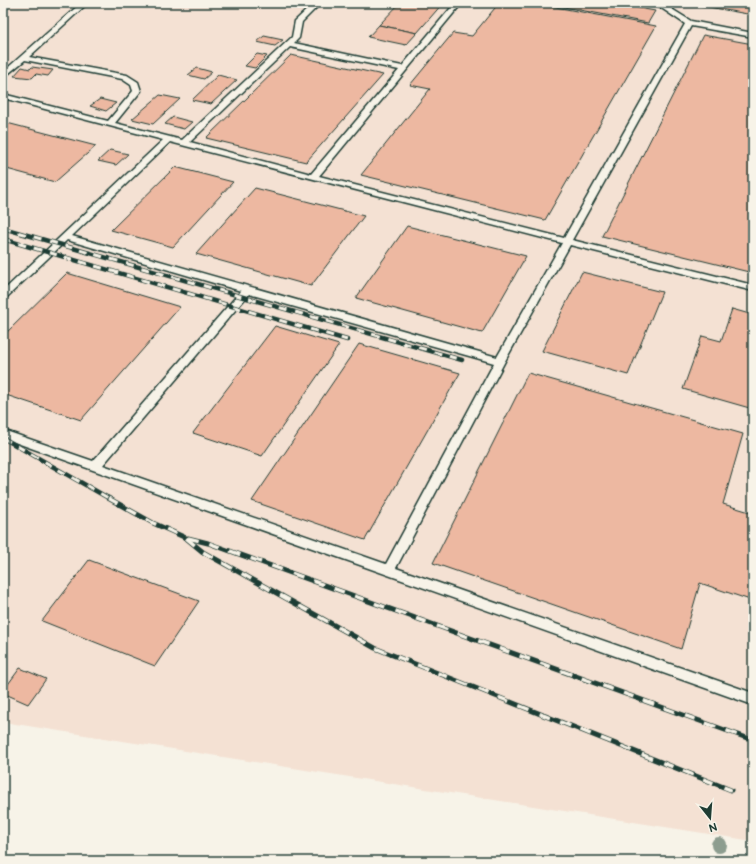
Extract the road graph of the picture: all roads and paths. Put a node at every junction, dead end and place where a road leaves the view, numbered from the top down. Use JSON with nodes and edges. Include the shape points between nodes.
{"nodes":[{"id":1,"x":85,"y":3,"type":"edge"},
{"id":2,"x":318,"y":3,"type":"edge"},
{"id":3,"x":459,"y":3,"type":"edge"},
{"id":4,"x":656,"y":3,"type":"edge"},
{"id":5,"x":689,"y":23,"type":"junction"},
{"id":6,"x":753,"y":35,"type":"edge"},
{"id":7,"x":288,"y":44,"type":"junction"},
{"id":8,"x":24,"y":58,"type":"junction"},
{"id":9,"x":405,"y":69,"type":"junction"},
{"id":10,"x":3,"y":76,"type":"edge"},
{"id":11,"x":3,"y":96,"type":"edge"},
{"id":12,"x":111,"y":123,"type":"junction"},
{"id":13,"x":169,"y":139,"type":"junction"},
{"id":14,"x":184,"y":143,"type":"junction"},
{"id":15,"x":314,"y":178,"type":"junction"},
{"id":16,"x":65,"y":237,"type":"junction"},
{"id":17,"x":568,"y":241,"type":"junction"},
{"id":18,"x":753,"y":288,"type":"edge"},
{"id":19,"x":247,"y":290,"type":"junction"},
{"id":20,"x":3,"y":296,"type":"edge"},
{"id":21,"x":500,"y":361,"type":"junction"},
{"id":22,"x":3,"y":434,"type":"edge"},
{"id":23,"x":95,"y":466,"type":"junction"},
{"id":24,"x":389,"y":570,"type":"junction"},
{"id":25,"x":753,"y":699,"type":"edge"}],
"edges":[{"from":1,"to":8,"type":"lane"},
{"from":2,"to":7,"type":"lane","via":[[299,21],[295,38]]},
{"from":3,"to":9,"type":"lane"},
{"from":4,"to":5,"type":"lane"},
{"from":5,"to":6,"type":"lane"},
{"from":5,"to":17,"type":"lane"},
{"from":7,"to":9,"type":"lane"},
{"from":7,"to":14,"type":"lane"},
{"from":8,"to":10,"type":"lane"},
{"from":8,"to":12,"type":"lane","via":[[124,77],[135,84],[137,91]]},
{"from":9,"to":15,"type":"lane"},
{"from":11,"to":12,"type":"lane"},
{"from":12,"to":13,"type":"lane"},
{"from":13,"to":14,"type":"lane"},
{"from":13,"to":16,"type":"lane"},
{"from":14,"to":15,"type":"lane"},
{"from":15,"to":17,"type":"lane"},
{"from":16,"to":19,"type":"lane"},
{"from":16,"to":20,"type":"lane"},
{"from":17,"to":18,"type":"lane"},
{"from":17,"to":21,"type":"lane"},
{"from":19,"to":21,"type":"lane"},
{"from":19,"to":23,"type":"lane"},
{"from":21,"to":24,"type":"lane"},
{"from":22,"to":23,"type":"lane"},
{"from":23,"to":24,"type":"lane"},
{"from":24,"to":25,"type":"lane"}]}
